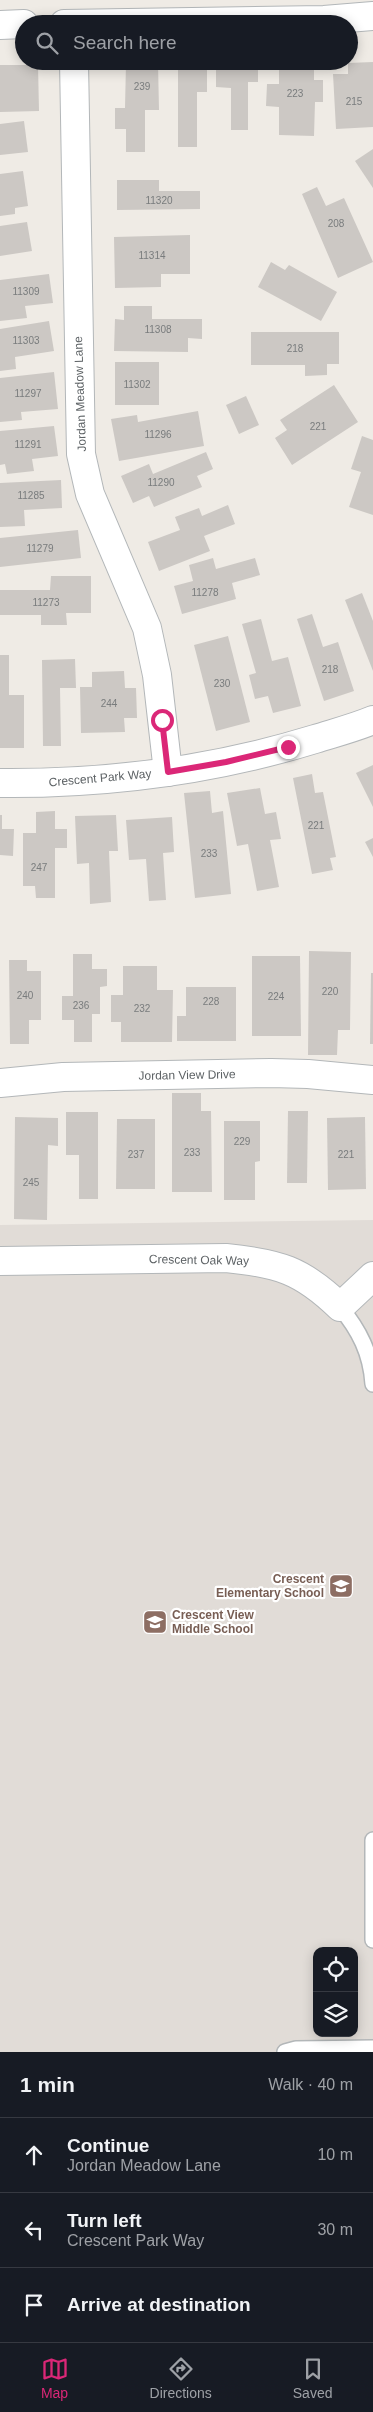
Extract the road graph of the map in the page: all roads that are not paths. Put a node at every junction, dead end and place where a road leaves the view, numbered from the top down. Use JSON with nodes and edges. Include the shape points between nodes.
{"nodes":[{"id":1,"x":373,"y":16,"type":"edge"},
{"id":2,"x":358,"y":17,"type":"edge"},
{"id":3,"x":15,"y":24,"type":"edge"},
{"id":4,"x":0,"y":25,"type":"edge"},
{"id":5,"x":74,"y":70,"type":"edge"},
{"id":6,"x":373,"y":720,"type":"edge"},
{"id":7,"x":168,"y":772,"type":"junction"},
{"id":8,"x":0,"y":783,"type":"edge"},
{"id":9,"x":373,"y":1080,"type":"edge"},
{"id":10,"x":0,"y":1083,"type":"edge"},
{"id":11,"x":0,"y":1262,"type":"edge"},
{"id":12,"x":373,"y":1276,"type":"edge"},
{"id":13,"x":340,"y":1307,"type":"junction"},
{"id":14,"x":373,"y":1384,"type":"edge"},
{"id":15,"x":373,"y":1840,"type":"edge"},
{"id":16,"x":373,"y":1940,"type":"edge"},
{"id":17,"x":373,"y":2048,"type":"edge"},
{"id":18,"x":285,"y":2052,"type":"edge"}],
"edges":[{"from":1,"to":2,"type":"street"},
{"from":3,"to":4,"type":"street"},
{"from":5,"to":7,"type":"street","name":"Jordan Meadow Lane","via":[[81,454],[96,512],[147,628]]},
{"from":6,"to":7,"type":"street","name":"Crescent Park Way","via":[[288,747]]},
{"from":7,"to":8,"type":"street","name":"Crescent Park Way","via":[[114,779]]},
{"from":9,"to":10,"type":"street","name":"Jordan View Drive","via":[[271,1073],[63,1077]]},
{"from":11,"to":13,"type":"street","name":"Crescent Oak Way","via":[[226,1258],[258,1261],[289,1270],[317,1285]]},
{"from":12,"to":13,"type":"street"},
{"from":13,"to":14,"type":"lane","via":[[366,1348]]},
{"from":15,"to":16,"type":"lane"},
{"from":17,"to":18,"type":"lane"}]}
